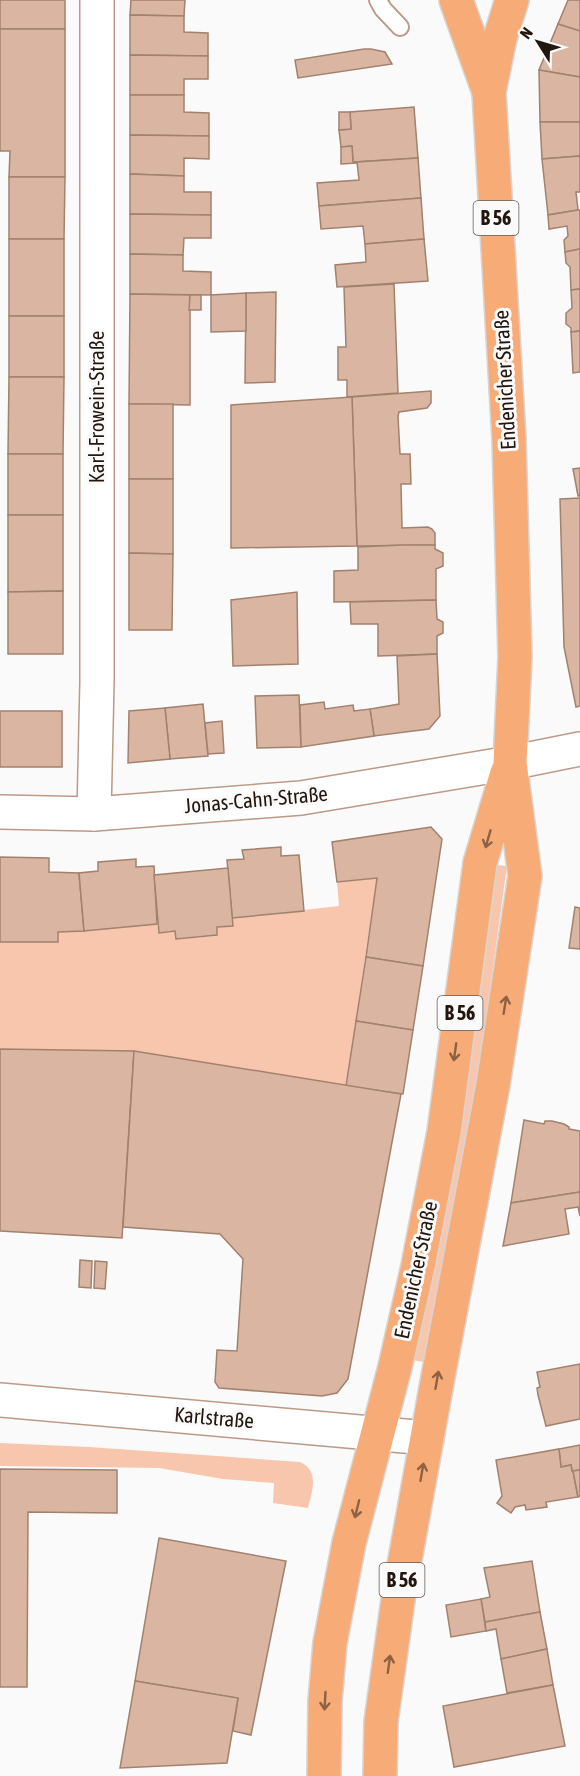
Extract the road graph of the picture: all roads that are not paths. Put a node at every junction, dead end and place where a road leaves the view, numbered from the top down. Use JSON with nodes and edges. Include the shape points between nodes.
{"nodes":[{"id":1,"x":97,"y":0,"type":"edge"},
{"id":2,"x":378,"y":0,"type":"edge"},
{"id":3,"x":456,"y":0,"type":"edge"},
{"id":4,"x":512,"y":0,"type":"edge"},
{"id":5,"x":400,"y":27,"type":"dead end"},
{"id":6,"x":489,"y":92,"type":"junction"},
{"id":7,"x":580,"y":749,"type":"edge"},
{"id":8,"x":510,"y":763,"type":"junction"},
{"id":9,"x":0,"y":812,"type":"edge"},
{"id":10,"x":94,"y":814,"type":"junction"},
{"id":11,"x":0,"y":1400,"type":"edge"},
{"id":12,"x":376,"y":1432,"type":"junction"},
{"id":13,"x":428,"y":1438,"type":"junction"},
{"id":14,"x":326,"y":1772,"type":"edge"},
{"id":15,"x":380,"y":1776,"type":"edge"}],
"edges":[{"from":1,"to":10,"type":"street","name":"Karl-Frowein-Straße"},
{"from":2,"to":5,"type":"lane"},
{"from":3,"to":6,"type":"main road","number":"B 56"},
{"from":4,"to":6,"type":"main road","name":"Endenicher Straße","number":"B 56"},
{"from":6,"to":8,"type":"main road","name":"Endenicher Straße","number":"B 56","via":[[509,462],[515,657]]},
{"from":7,"to":8,"type":"street","name":"Jonas-Cahn-Straße"},
{"from":8,"to":10,"type":"street","name":"Jonas-Cahn-Straße","via":[[301,798]]},
{"from":8,"to":12,"type":"main road","name":"Endenicher Straße","number":"B 56","one_way":true,"via":[[480,863],[444,1132],[418,1266]]},
{"from":13,"to":8,"type":"main road","name":"Endenicher Straße","number":"B 56","one_way":true,"via":[[493,1085],[525,876]]},
{"from":9,"to":10,"type":"street","name":"Jonas-Cahn-Straße"},
{"from":11,"to":12,"type":"street","name":"Karlstraße"},
{"from":12,"to":13,"type":"street","name":"Karlstraße"},
{"from":12,"to":14,"type":"main road","name":"Endenicher Straße","number":"B 56","one_way":true,"via":[[330,1643],[325,1701]]},
{"from":15,"to":13,"type":"main road","name":"Endenicher Straße","number":"B 56","one_way":true,"via":[[381,1722],[399,1593]]}]}
